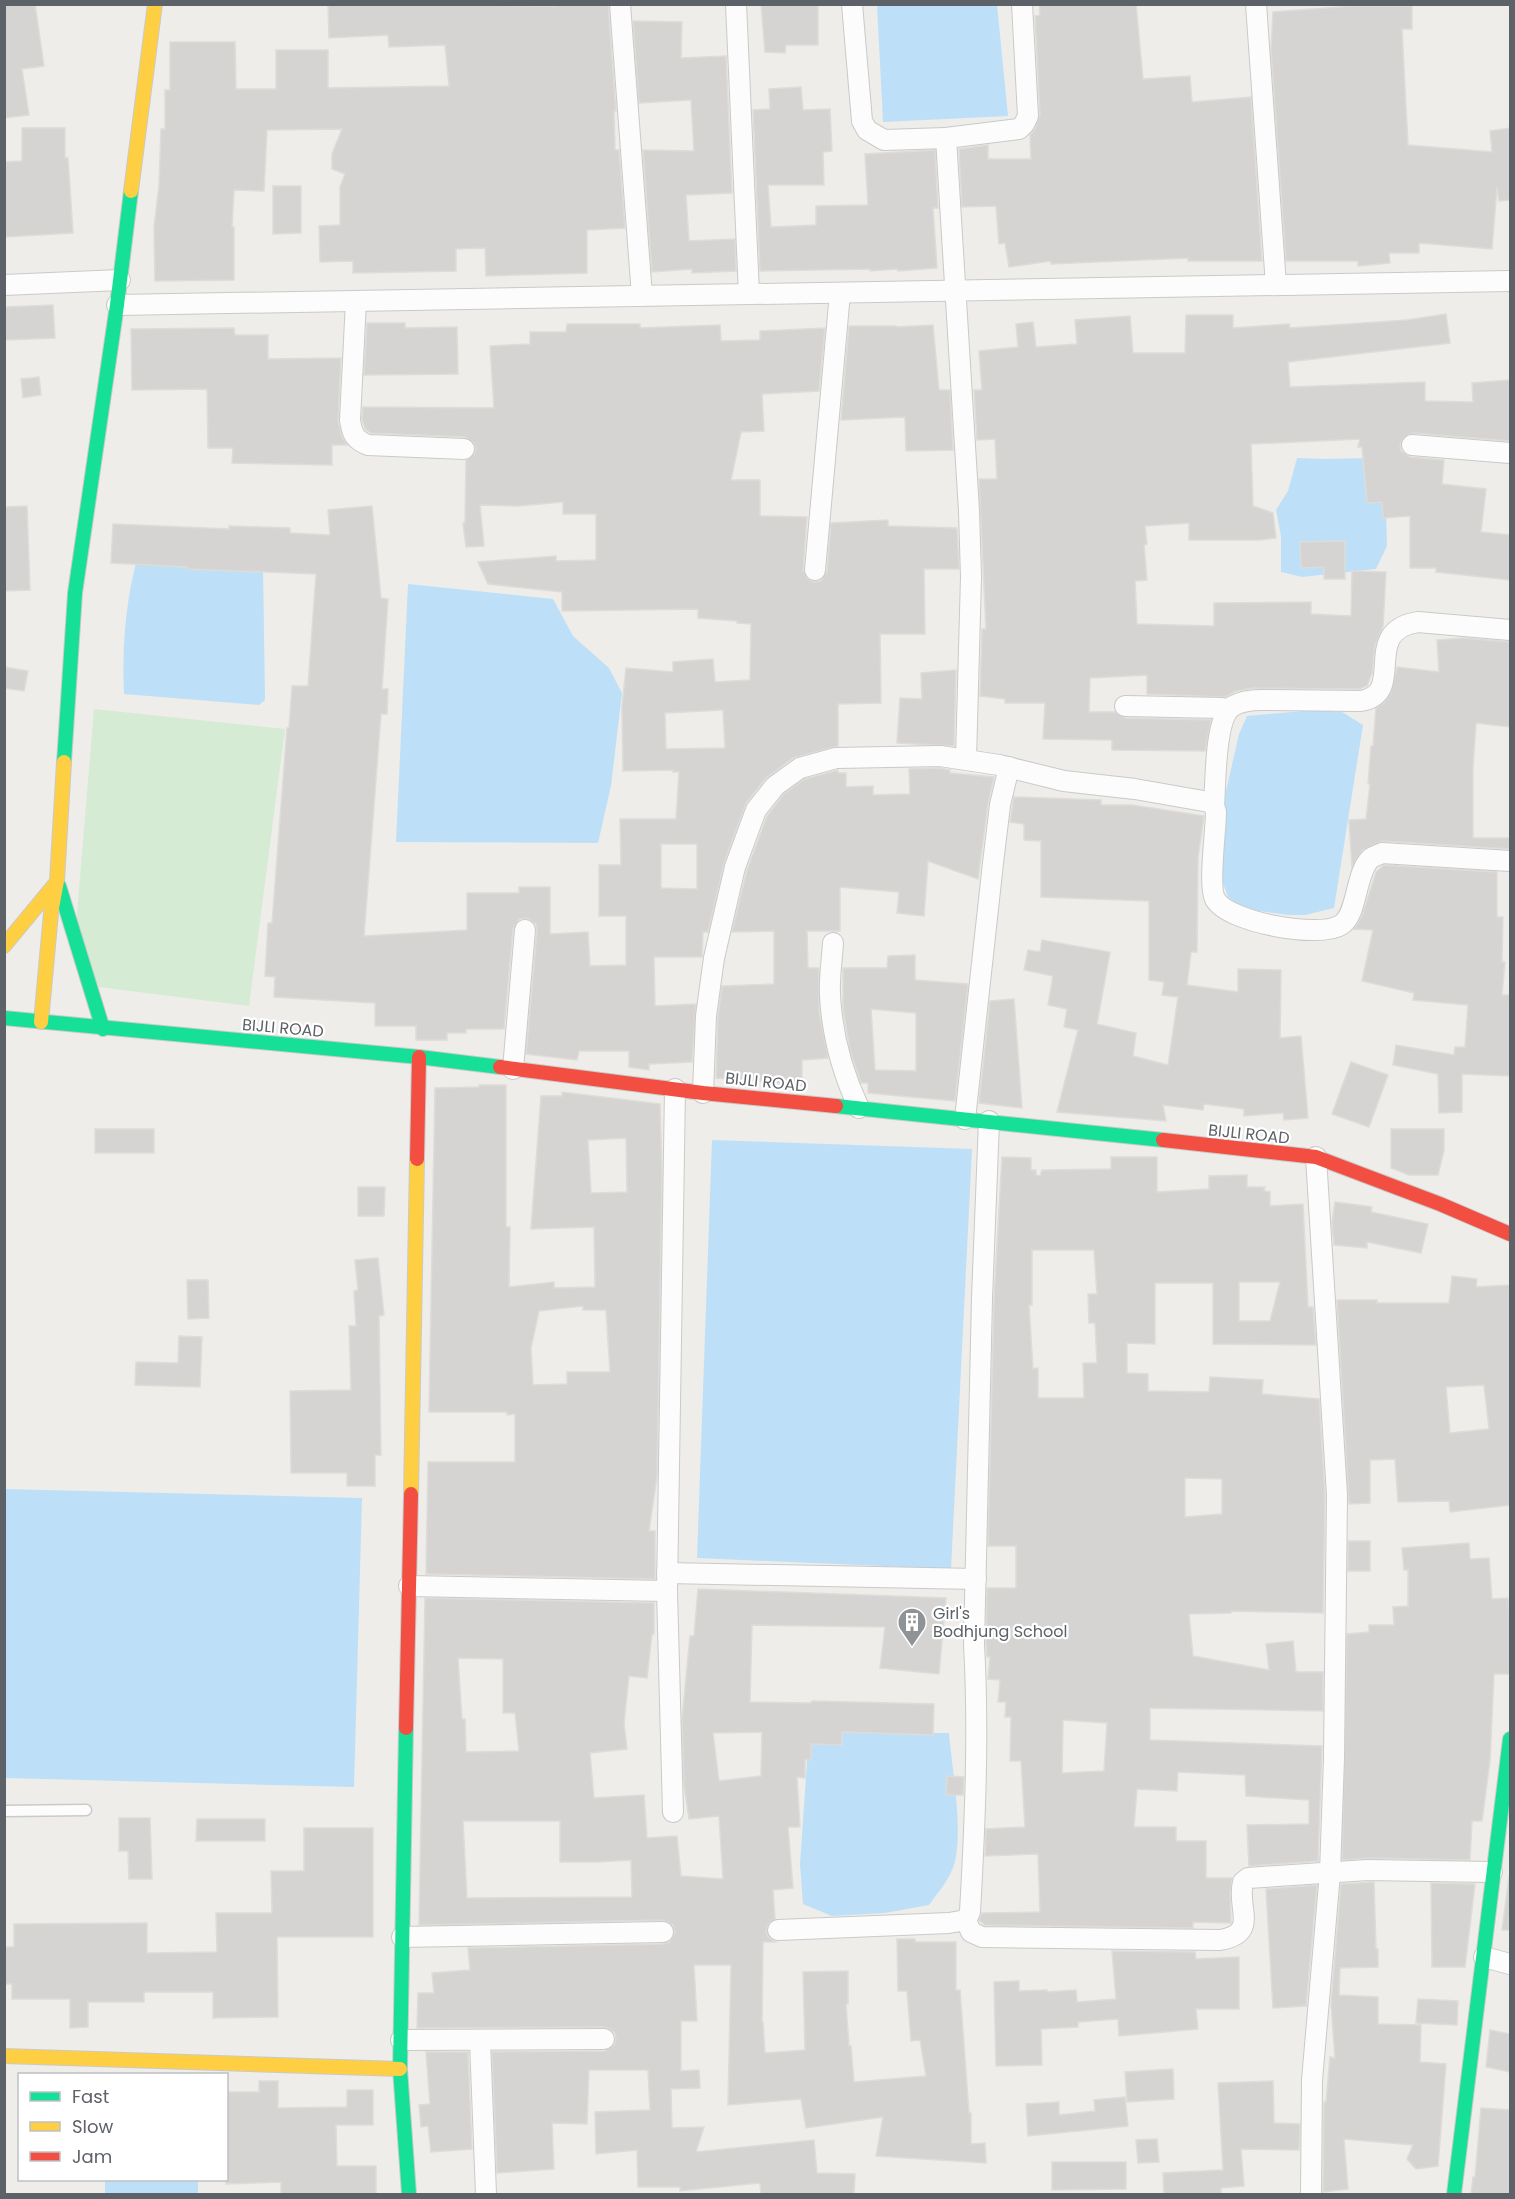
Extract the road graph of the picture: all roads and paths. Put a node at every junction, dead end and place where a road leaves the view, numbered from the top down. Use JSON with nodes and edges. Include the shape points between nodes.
{"nodes":[{"id":1,"x":155,"y":4,"type":"edge"},
{"id":2,"x":620,"y":4,"type":"edge"},
{"id":3,"x":736,"y":4,"type":"edge"},
{"id":4,"x":852,"y":4,"type":"edge"},
{"id":5,"x":1022,"y":4,"type":"edge"},
{"id":6,"x":1256,"y":4,"type":"edge"},
{"id":7,"x":946,"y":138,"type":"junction"},
{"id":8,"x":120,"y":280,"type":"junction"},
{"id":9,"x":1510,"y":281,"type":"edge"},
{"id":10,"x":4,"y":285,"type":"edge"},
{"id":11,"x":1276,"y":285,"type":"junction"},
{"id":12,"x":957,"y":291,"type":"junction"},
{"id":13,"x":840,"y":293,"type":"junction"},
{"id":14,"x":749,"y":294,"type":"junction"},
{"id":15,"x":642,"y":296,"type":"junction"},
{"id":16,"x":357,"y":301,"type":"junction"},
{"id":17,"x":117,"y":305,"type":"junction"},
{"id":18,"x":1412,"y":445,"type":"dead end"},
{"id":19,"x":464,"y":449,"type":"dead end"},
{"id":20,"x":1510,"y":453,"type":"edge"},
{"id":21,"x":815,"y":570,"type":"dead end"},
{"id":22,"x":1510,"y":630,"type":"edge"},
{"id":23,"x":1125,"y":706,"type":"dead end"},
{"id":24,"x":1225,"y":714,"type":"junction"},
{"id":25,"x":966,"y":759,"type":"junction"},
{"id":26,"x":1009,"y":767,"type":"junction"},
{"id":27,"x":1214,"y":806,"type":"junction"},
{"id":28,"x":1510,"y":861,"type":"edge"},
{"id":29,"x":57,"y":881,"type":"junction"},
{"id":30,"x":525,"y":930,"type":"dead end"},
{"id":31,"x":833,"y":943,"type":"dead end"},
{"id":32,"x":4,"y":946,"type":"edge"},
{"id":33,"x":4,"y":1018,"type":"edge"},
{"id":34,"x":41,"y":1022,"type":"junction"},
{"id":35,"x":103,"y":1029,"type":"junction"},
{"id":36,"x":419,"y":1057,"type":"junction"},
{"id":37,"x":513,"y":1069,"type":"junction"},
{"id":38,"x":675,"y":1089,"type":"junction"},
{"id":39,"x":703,"y":1093,"type":"junction"},
{"id":40,"x":859,"y":1108,"type":"junction"},
{"id":41,"x":964,"y":1119,"type":"junction"},
{"id":42,"x":989,"y":1121,"type":"junction"},
{"id":43,"x":1316,"y":1158,"type":"junction"},
{"id":44,"x":1510,"y":1234,"type":"edge"},
{"id":45,"x":976,"y":1580,"type":"junction"},
{"id":46,"x":667,"y":1582,"type":"junction"},
{"id":47,"x":409,"y":1586,"type":"junction"},
{"id":48,"x":1510,"y":1739,"type":"edge"},
{"id":49,"x":86,"y":1809,"type":"dead end"},
{"id":50,"x":4,"y":1810,"type":"edge"},
{"id":51,"x":673,"y":1812,"type":"dead end"},
{"id":52,"x":1492,"y":1872,"type":"junction"},
{"id":53,"x":1330,"y":1873,"type":"junction"},
{"id":54,"x":966,"y":1920,"type":"junction"},
{"id":55,"x":778,"y":1930,"type":"dead end"},
{"id":56,"x":663,"y":1932,"type":"dead end"},
{"id":57,"x":402,"y":1937,"type":"junction"},
{"id":58,"x":1484,"y":1957,"type":"junction"},
{"id":59,"x":1510,"y":1964,"type":"edge"},
{"id":60,"x":604,"y":2039,"type":"dead end"},
{"id":61,"x":401,"y":2040,"type":"junction"},
{"id":62,"x":480,"y":2041,"type":"junction"},
{"id":63,"x":4,"y":2056,"type":"edge"},
{"id":64,"x":400,"y":2068,"type":"junction"},
{"id":65,"x":409,"y":2194,"type":"edge"},
{"id":66,"x":486,"y":2194,"type":"edge"},
{"id":67,"x":1311,"y":2194,"type":"edge"},
{"id":68,"x":1455,"y":2194,"type":"edge"}],
"edges":[{"from":1,"to":8,"type":"street"},
{"from":2,"to":15,"type":"street"},
{"from":3,"to":14,"type":"street"},
{"from":4,"to":7,"type":"street","via":[[862,121],[867,130],[884,140]]},
{"from":5,"to":7,"type":"street","via":[[1028,116],[1024,124],[1019,129]]},
{"from":6,"to":11,"type":"street"},
{"from":7,"to":12,"type":"street"},
{"from":8,"to":10,"type":"street"},
{"from":8,"to":17,"type":"street"},
{"from":9,"to":11,"type":"street"},
{"from":11,"to":12,"type":"street"},
{"from":12,"to":13,"type":"street"},
{"from":12,"to":25,"type":"street","via":[[971,577]]},
{"from":13,"to":14,"type":"street"},
{"from":13,"to":21,"type":"street"},
{"from":14,"to":15,"type":"street"},
{"from":15,"to":16,"type":"street"},
{"from":16,"to":17,"type":"street"},
{"from":16,"to":19,"type":"street","via":[[352,433],[368,445]]},
{"from":17,"to":29,"type":"street","via":[[75,593]]},
{"from":18,"to":20,"type":"street"},
{"from":22,"to":24,"type":"street","via":[[1406,624],[1392,634],[1382,687],[1371,699],[1245,701]]},
{"from":23,"to":24,"type":"street","via":[[1222,708]]},
{"from":24,"to":27,"type":"street","via":[[1220,728]]},
{"from":25,"to":26,"type":"street"},
{"from":25,"to":39,"type":"street","via":[[836,758],[800,768],[775,786],[756,810],[735,867],[714,957],[706,1016]]},
{"from":26,"to":27,"type":"street","via":[[1064,781],[1135,789]]},
{"from":26,"to":41,"type":"street","via":[[994,852]]},
{"from":27,"to":28,"type":"street","via":[[1212,887],[1216,900],[1231,913],[1281,927],[1301,930],[1341,925],[1349,915],[1365,867],[1371,858],[1382,853]]},
{"from":29,"to":32,"type":"street"},
{"from":29,"to":34,"type":"street"},
{"from":29,"to":35,"type":"street"},
{"from":30,"to":37,"type":"street"},
{"from":31,"to":40,"type":"street","via":[[830,993],[835,1036],[846,1081]]},
{"from":33,"to":34,"type":"street","name":"BIJLI ROAD"},
{"from":34,"to":35,"type":"street","name":"BIJLI ROAD"},
{"from":35,"to":36,"type":"street","name":"BIJLI ROAD"},
{"from":36,"to":37,"type":"street","name":"BIJLI ROAD"},
{"from":36,"to":47,"type":"street"},
{"from":37,"to":38,"type":"street","name":"BIJLI ROAD"},
{"from":38,"to":39,"type":"street","name":"BIJLI ROAD"},
{"from":38,"to":46,"type":"street"},
{"from":39,"to":40,"type":"street","name":"BIJLI ROAD"},
{"from":40,"to":41,"type":"street","name":"BIJLI ROAD"},
{"from":41,"to":42,"type":"street","name":"BIJLI ROAD"},
{"from":42,"to":43,"type":"street","name":"BIJLI ROAD"},
{"from":42,"to":45,"type":"street"},
{"from":43,"to":44,"type":"street","name":"BIJLI ROAD"},
{"from":43,"to":53,"type":"street","via":[[1337,1496]]},
{"from":45,"to":46,"type":"street"},
{"from":45,"to":54,"type":"street","via":[[973,1840],[970,1912]]},
{"from":46,"to":47,"type":"street"},
{"from":46,"to":51,"type":"street"},
{"from":47,"to":57,"type":"street"},
{"from":48,"to":52,"type":"street"},
{"from":49,"to":50,"type":"lane"},
{"from":52,"to":53,"type":"street"},
{"from":52,"to":58,"type":"street"},
{"from":53,"to":54,"type":"street","via":[[1248,1878],[1241,1888],[1241,1932],[1220,1940],[982,1937],[971,1932]]},
{"from":53,"to":67,"type":"street","via":[[1312,2080]]},
{"from":54,"to":55,"type":"street"},
{"from":56,"to":57,"type":"street"},
{"from":57,"to":61,"type":"street"},
{"from":58,"to":59,"type":"street"},
{"from":58,"to":68,"type":"street"},
{"from":60,"to":62,"type":"street"},
{"from":61,"to":62,"type":"street"},
{"from":61,"to":64,"type":"street"},
{"from":62,"to":66,"type":"street"},
{"from":63,"to":64,"type":"street"},
{"from":64,"to":65,"type":"street"}]}
